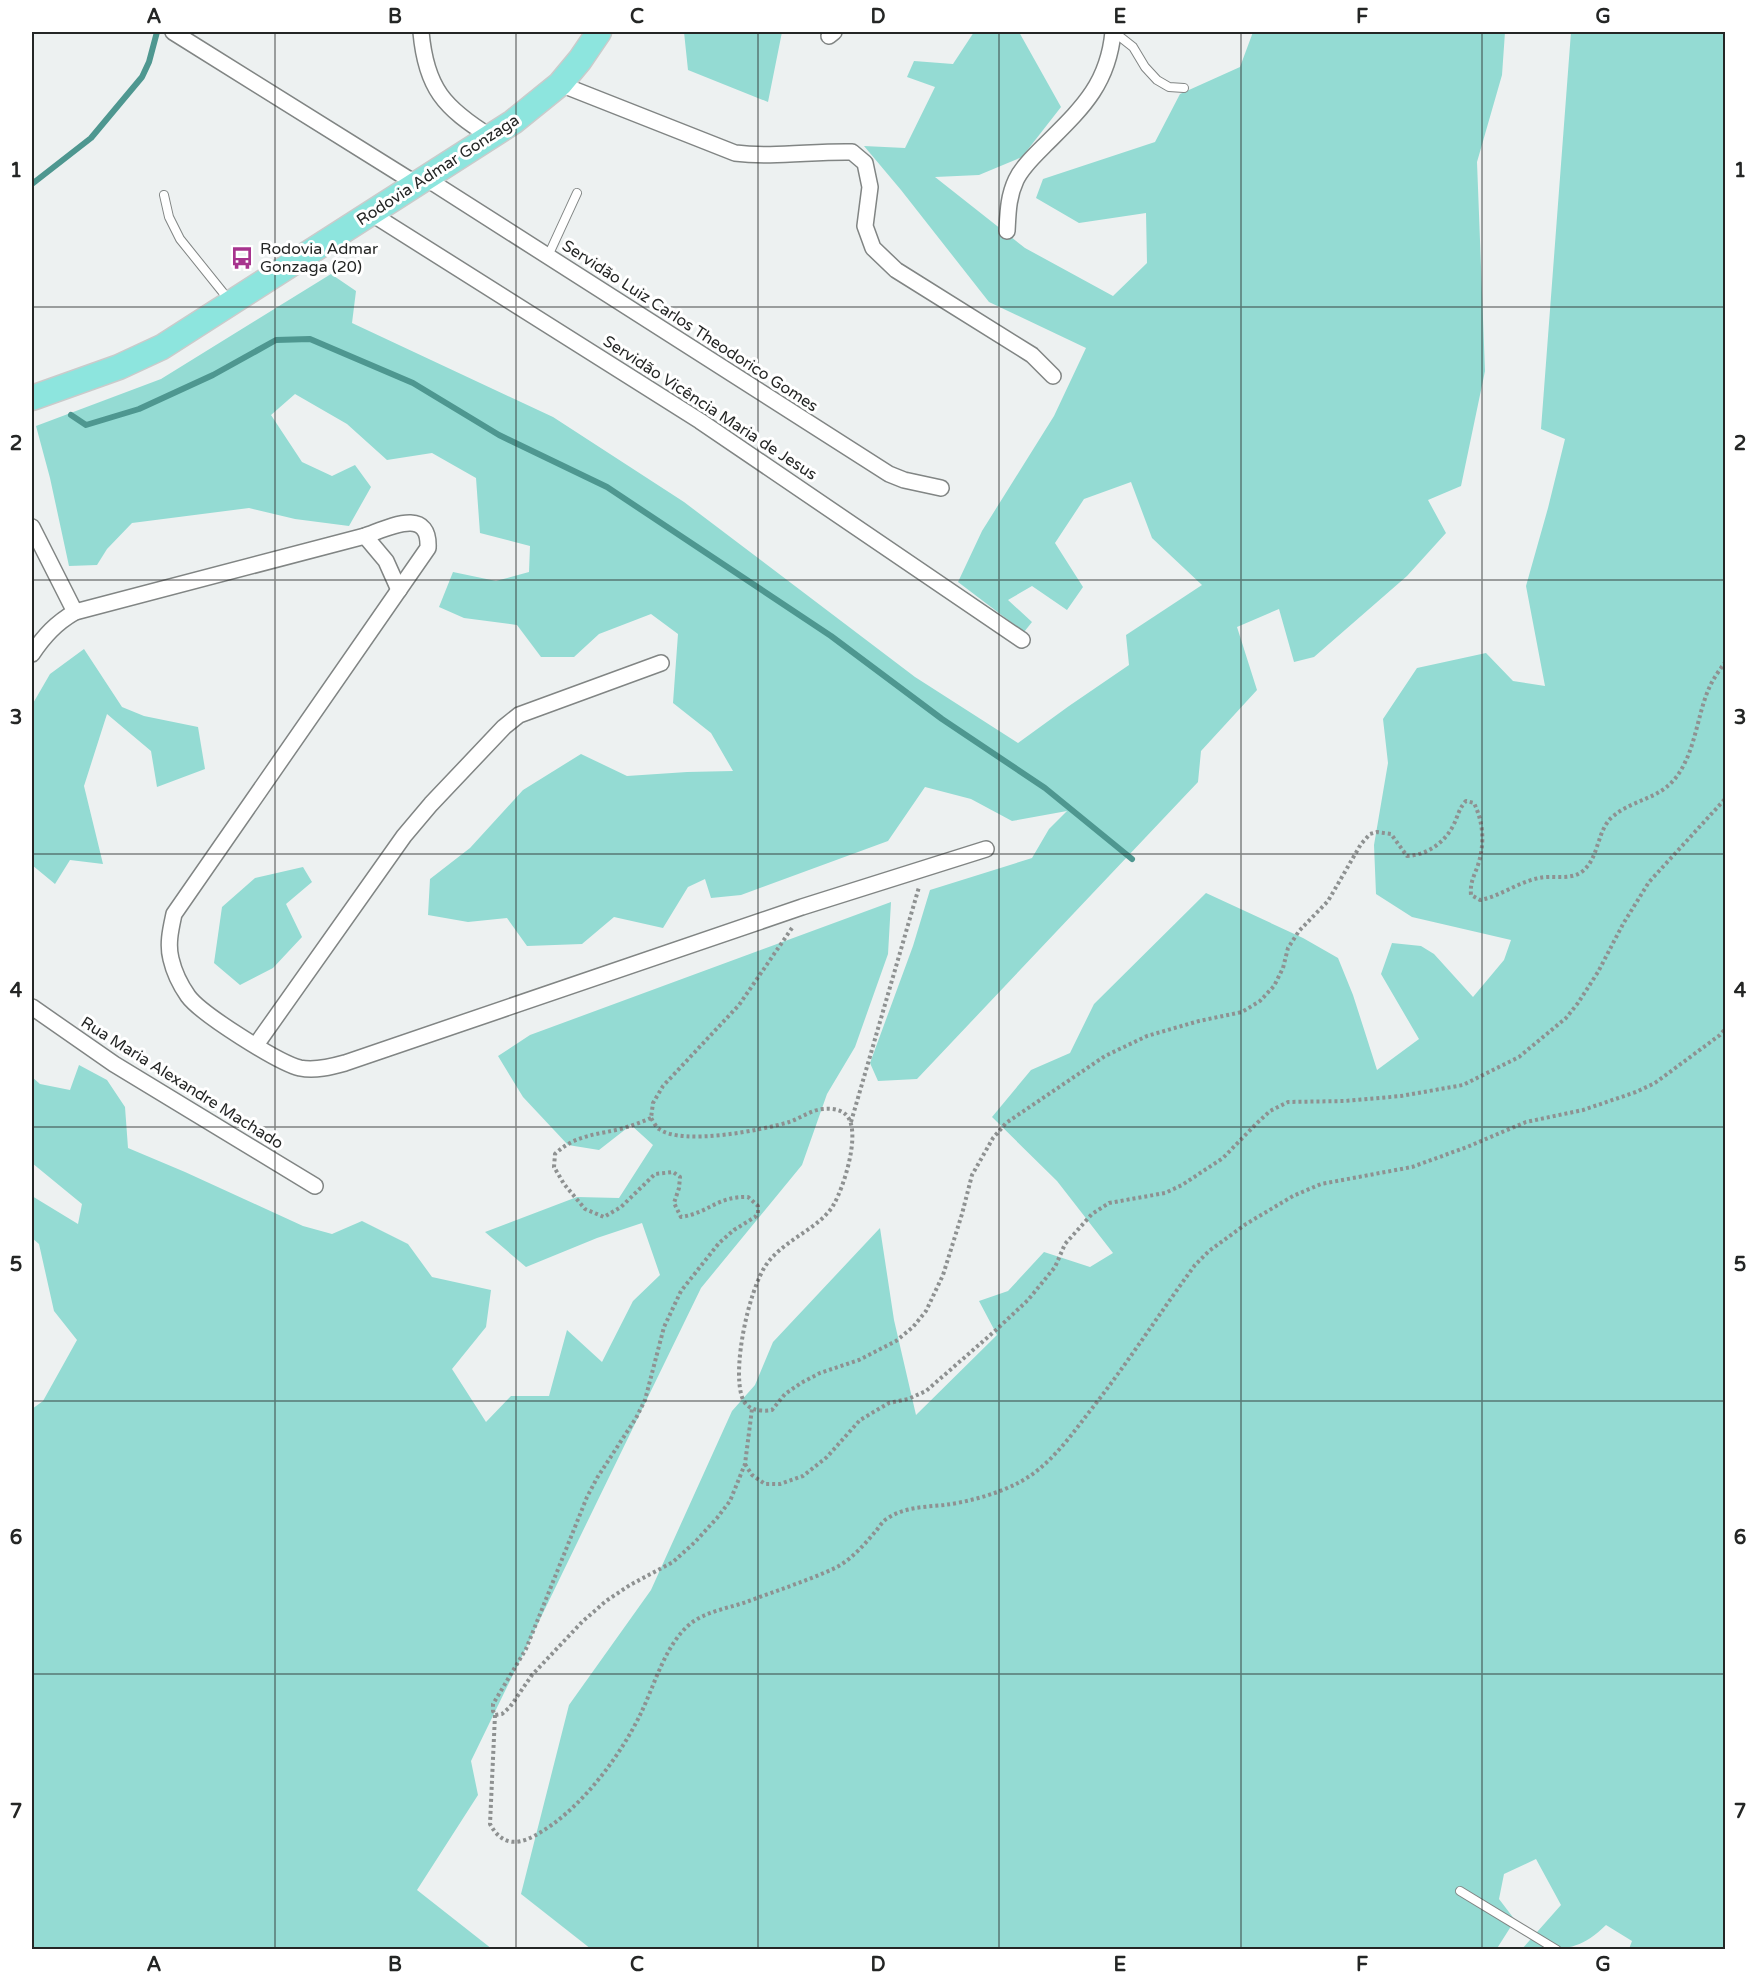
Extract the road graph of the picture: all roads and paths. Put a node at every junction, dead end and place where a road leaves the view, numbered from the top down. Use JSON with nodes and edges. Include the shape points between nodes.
{"nodes":[{"id":1,"x":421,"y":32,"type":"edge"},
{"id":2,"x":599,"y":32,"type":"edge"},
{"id":3,"x":1113,"y":32,"type":"edge"},
{"id":4,"x":179,"y":35,"type":"edge"},
{"id":5,"x":560,"y":84,"type":"junction"},
{"id":6,"x":1184,"y":88,"type":"dead end"},
{"id":7,"x":491,"y":137,"type":"junction"},
{"id":8,"x":422,"y":182,"type":"junction"},
{"id":9,"x":577,"y":193,"type":"dead end"},
{"id":10,"x":164,"y":195,"type":"dead end"},
{"id":11,"x":372,"y":214,"type":"junction"},
{"id":12,"x":1007,"y":231,"type":"dead end"},
{"id":13,"x":548,"y":256,"type":"junction"},
{"id":14,"x":232,"y":303,"type":"junction"},
{"id":15,"x":1053,"y":376,"type":"dead end"},
{"id":16,"x":32,"y":398,"type":"edge"},
{"id":17,"x":941,"y":488,"type":"dead end"},
{"id":18,"x":32,"y":527,"type":"edge"},
{"id":19,"x":365,"y":536,"type":"junction"},
{"id":20,"x":399,"y":590,"type":"junction"},
{"id":21,"x":75,"y":612,"type":"junction"},
{"id":22,"x":1022,"y":640,"type":"dead end"},
{"id":23,"x":32,"y":654,"type":"edge"},
{"id":24,"x":1725,"y":661,"type":"edge"},
{"id":25,"x":661,"y":663,"type":"dead end"},
{"id":26,"x":1725,"y":798,"type":"edge"},
{"id":27,"x":986,"y":849,"type":"dead end"},
{"id":28,"x":924,"y":867,"type":"junction"},
{"id":29,"x":802,"y":907,"type":"junction"},
{"id":30,"x":32,"y":1007,"type":"edge"},
{"id":31,"x":1725,"y":1028,"type":"edge"},
{"id":32,"x":256,"y":1045,"type":"junction"},
{"id":33,"x":651,"y":1118,"type":"junction"},
{"id":34,"x":851,"y":1123,"type":"junction"},
{"id":35,"x":315,"y":1186,"type":"dead end"},
{"id":36,"x":752,"y":1409,"type":"junction"},
{"id":37,"x":745,"y":1464,"type":"junction"},
{"id":38,"x":495,"y":1715,"type":"junction"},
{"id":39,"x":1460,"y":1891,"type":"dead end"},
{"id":40,"x":1557,"y":1950,"type":"edge"}],
"edges":[{"from":1,"to":7,"type":"street","via":[[429,77],[437,93],[467,122]]},
{"from":2,"to":5,"type":"main road","name":"Rodovia Admar Gonzaga"},
{"from":3,"to":6,"type":"lane","via":[[1132,47],[1157,80],[1169,87]]},
{"from":3,"to":12,"type":"street","via":[[1101,78],[1084,105],[1016,178],[1009,199]]},
{"from":4,"to":8,"type":"street","name":"Servidão Luiz Carlos Theodorico Gomes"},
{"from":5,"to":7,"type":"main road","name":"Rodovia Admar Gonzaga"},
{"from":5,"to":15,"type":"street","via":[[735,153],[755,156],[852,152],[865,163],[870,188],[865,226],[873,248],[896,270],[1032,356]]},
{"from":7,"to":8,"type":"main road","name":"Rodovia Admar Gonzaga"},
{"from":8,"to":11,"type":"main road","name":"Rodovia Admar Gonzaga"},
{"from":8,"to":13,"type":"street","name":"Servidão Luiz Carlos Theodorico Gomes"},
{"from":9,"to":13,"type":"lane"},
{"from":10,"to":14,"type":"lane","via":[[180,238]]},
{"from":11,"to":14,"type":"main road","name":"Rodovia Admar Gonzaga"},
{"from":11,"to":22,"type":"street","name":"Servidão Vicência Maria de Jesus","via":[[700,421]]},
{"from":13,"to":17,"type":"street","name":"Servidão Luiz Carlos Theodorico Gomes","via":[[889,474]]},
{"from":14,"to":16,"type":"main road","name":"Rodovia Admar Gonzaga","via":[[142,357]]},
{"from":18,"to":21,"type":"street"},
{"from":19,"to":20,"type":"street","via":[[386,561]]},
{"from":19,"to":20,"type":"street","via":[[401,523],[424,527],[429,535],[428,548]]},
{"from":19,"to":21,"type":"street"},
{"from":20,"to":32,"type":"street","via":[[174,914],[170,957],[189,997],[204,1012]]},
{"from":21,"to":23,"type":"street","via":[[46,634]]},
{"from":24,"to":36,"type":"path","via":[[1710,685],[1680,772],[1666,789],[1625,807],[1609,820],[1593,858],[1580,873],[1561,878],[1540,877],[1480,900],[1471,895],[1482,819],[1474,803],[1466,801],[1439,844],[1417,856],[1407,856],[1390,834],[1370,834],[1328,901],[1299,930],[1274,986],[1260,1001],[1242,1012],[1147,1036],[1105,1056],[1006,1123],[972,1175],[943,1275],[926,1311],[913,1327],[878,1352],[801,1383],[772,1410]]},
{"from":25,"to":32,"type":"street","via":[[519,715],[504,727],[404,836]]},
{"from":26,"to":37,"type":"path","via":[[1649,882],[1578,1003],[1519,1057],[1463,1085],[1401,1096],[1288,1102],[1270,1111],[1223,1158],[1182,1185],[1165,1193],[1109,1203],[1092,1214],[1065,1244],[1055,1266],[1028,1300],[996,1330],[926,1391],[889,1403],[860,1420],[827,1457],[803,1476],[780,1484],[765,1484]]},
{"from":27,"to":28,"type":"street"},
{"from":28,"to":29,"type":"street"},
{"from":28,"to":34,"type":"path"},
{"from":29,"to":32,"type":"street","via":[[323,1069],[287,1064]]},
{"from":29,"to":33,"type":"path","via":[[746,996],[663,1086],[653,1103]]},
{"from":30,"to":35,"type":"street","name":"Rua Maria Alexandre Machado","via":[[114,1064]]},
{"from":31,"to":38,"type":"path","via":[[1663,1077],[1636,1092],[1583,1110],[1526,1122],[1412,1167],[1321,1184],[1246,1224],[1195,1265],[1110,1385],[1065,1443],[1036,1471],[1002,1491],[886,1518],[838,1566],[691,1623],[666,1658],[640,1715],[605,1769],[577,1804],[523,1842],[500,1839],[490,1824]]},
{"from":33,"to":34,"type":"path","via":[[659,1129],[676,1135],[738,1134],[820,1109],[835,1109],[846,1114]]},
{"from":33,"to":38,"type":"path","via":[[584,1137],[566,1144],[555,1154],[554,1167],[585,1209],[604,1217],[621,1207],[655,1174],[673,1172],[680,1177],[674,1203],[681,1217],[732,1197],[748,1197],[758,1206],[758,1212],[719,1243],[676,1300],[664,1327],[645,1400],[587,1497],[526,1649],[493,1704]]},
{"from":34,"to":36,"type":"path","via":[[847,1170],[834,1204],[824,1217],[786,1243],[766,1265],[752,1294],[740,1370],[742,1398]]},
{"from":36,"to":37,"type":"path"},
{"from":37,"to":38,"type":"path","via":[[730,1501],[695,1542],[673,1562],[630,1585],[590,1615],[532,1675],[510,1707]]},
{"from":39,"to":40,"type":"lane"}]}
